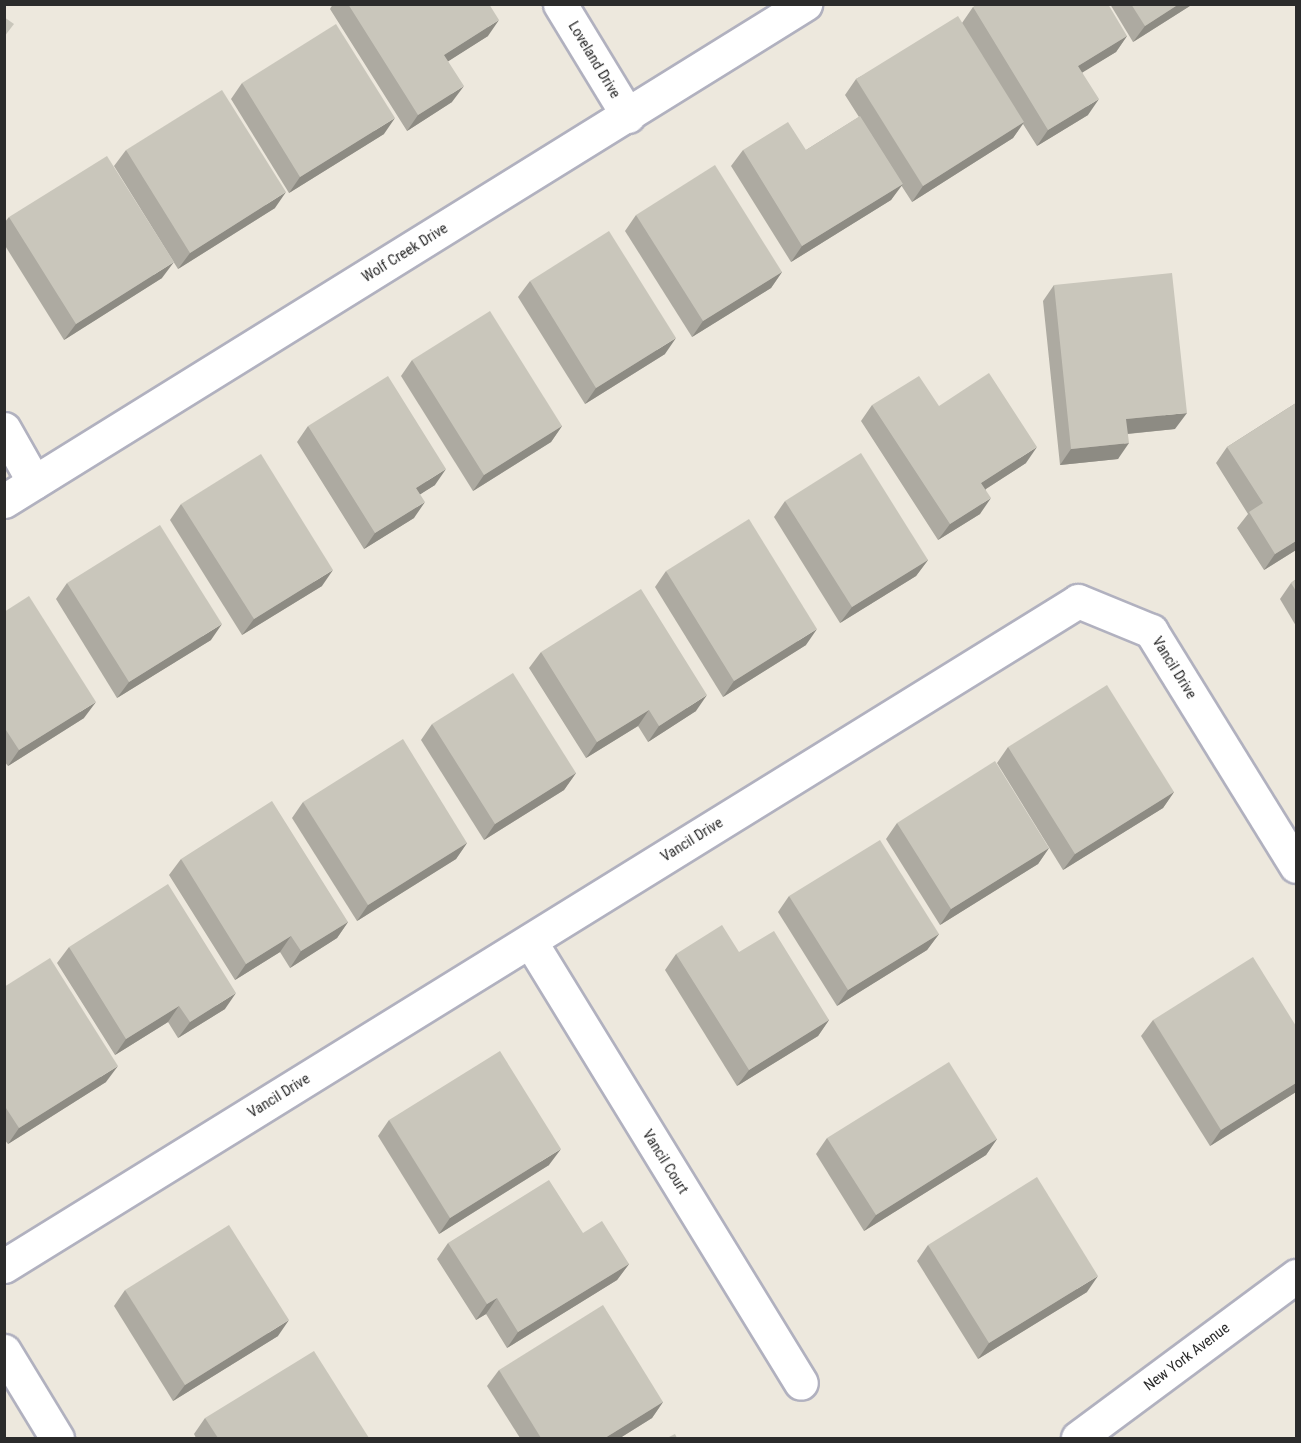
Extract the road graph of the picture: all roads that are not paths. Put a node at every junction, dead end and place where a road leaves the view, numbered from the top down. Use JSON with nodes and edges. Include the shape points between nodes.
{"nodes":[{"id":1,"x":560,"y":4,"type":"edge"},
{"id":2,"x":805,"y":4,"type":"edge"},
{"id":3,"x":628,"y":116,"type":"junction"},
{"id":4,"x":4,"y":429,"type":"edge"},
{"id":5,"x":34,"y":482,"type":"junction"},
{"id":6,"x":4,"y":501,"type":"edge"},
{"id":7,"x":1296,"y":866,"type":"edge"},
{"id":8,"x":530,"y":941,"type":"junction"},
{"id":9,"x":4,"y":1266,"type":"edge"},
{"id":10,"x":1296,"y":1276,"type":"edge"},
{"id":11,"x":4,"y":1351,"type":"edge"},
{"id":12,"x":801,"y":1383,"type":"dead end"},
{"id":13,"x":57,"y":1438,"type":"edge"},
{"id":14,"x":1078,"y":1438,"type":"edge"}],
"edges":[{"from":1,"to":3,"type":"street","name":"Loveland Drive"},
{"from":2,"to":3,"type":"street","name":"Wolf Creek Drive"},
{"from":3,"to":5,"type":"street","name":"Wolf Creek Drive"},
{"from":4,"to":5,"type":"street"},
{"from":5,"to":6,"type":"street","name":"Wolf Creek Drive"},
{"from":7,"to":8,"type":"street","name":"Vancil Drive","via":[[1151,631],[1078,601]]},
{"from":8,"to":9,"type":"street","name":"Vancil Drive"},
{"from":8,"to":12,"type":"street","name":"Vancil Court"},
{"from":10,"to":14,"type":"street","name":"New York Avenue"},
{"from":11,"to":13,"type":"street"}]}
